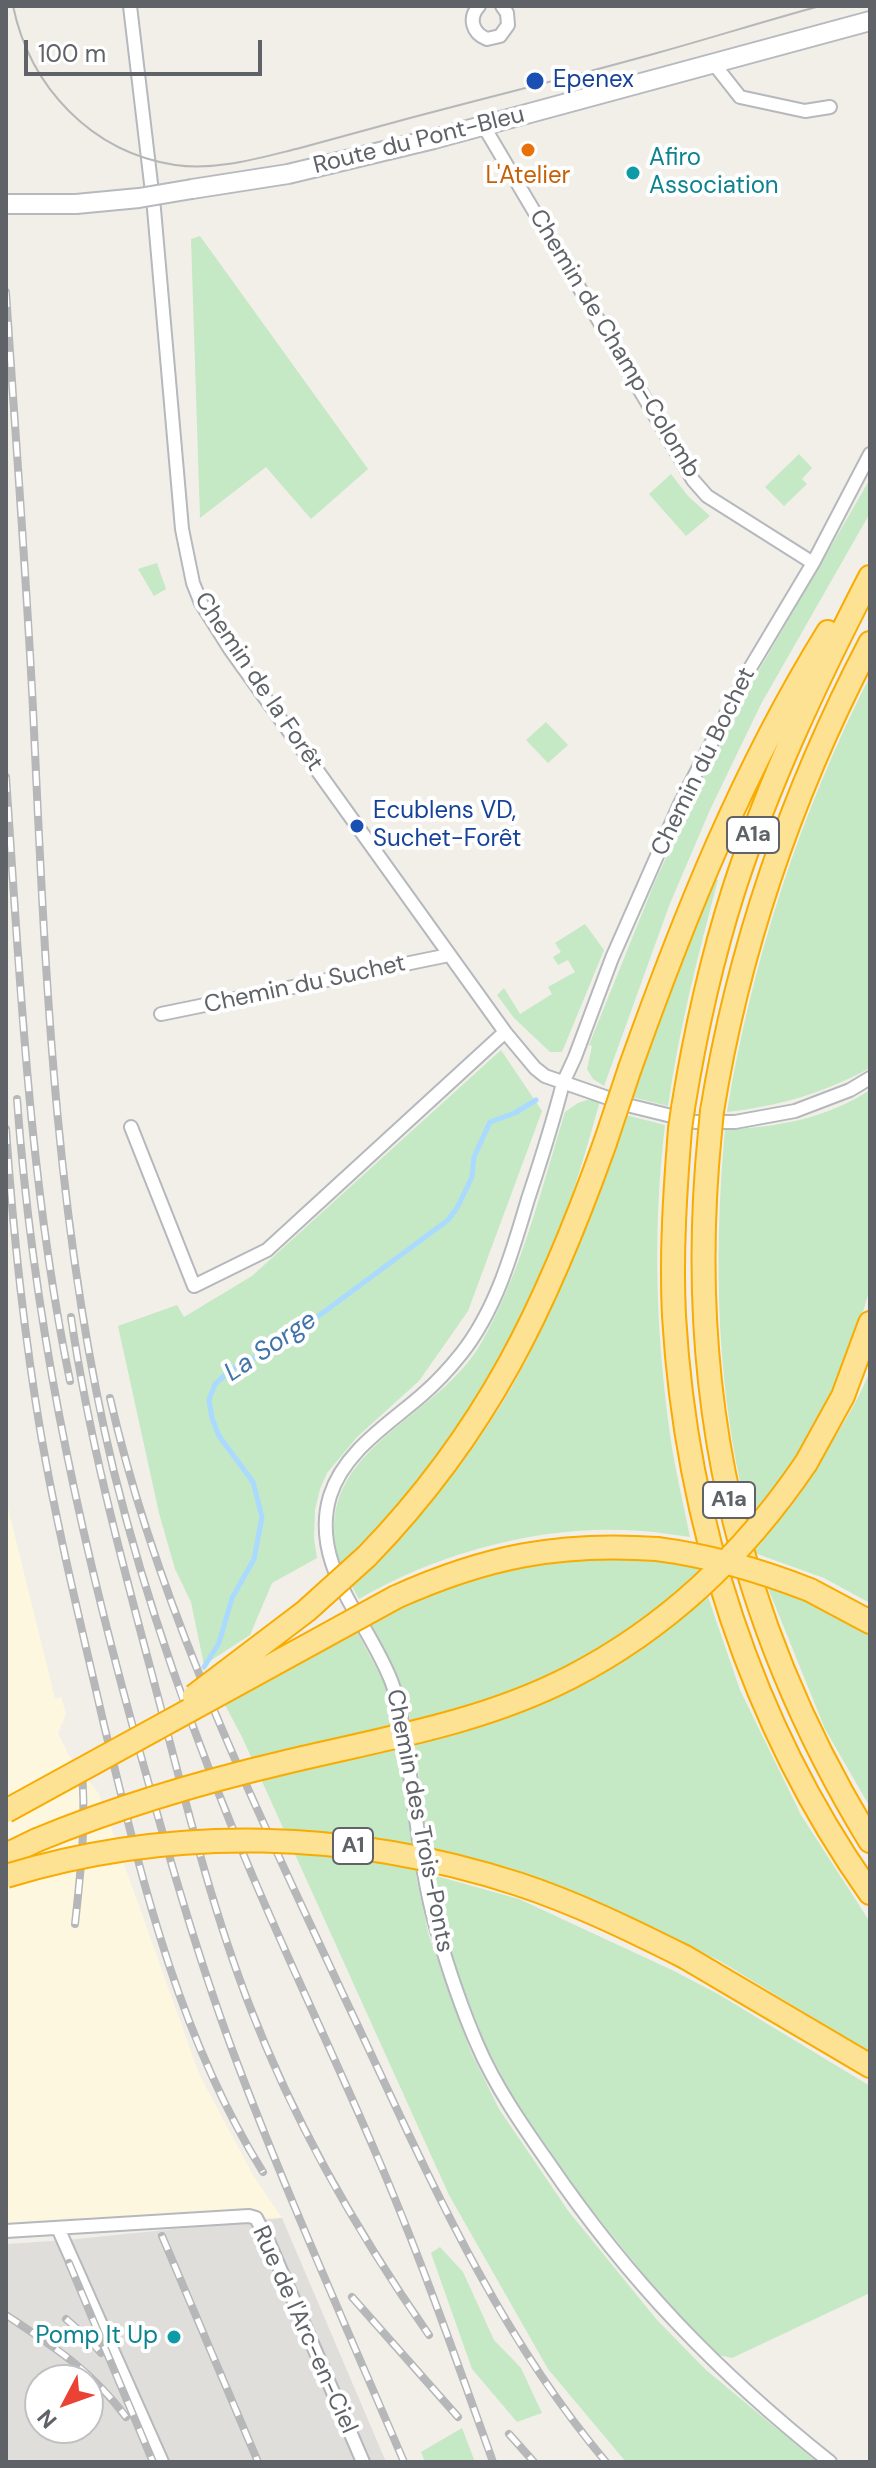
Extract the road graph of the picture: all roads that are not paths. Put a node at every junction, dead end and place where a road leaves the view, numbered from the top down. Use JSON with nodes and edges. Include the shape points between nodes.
{"nodes":[{"id":1,"x":130,"y":6,"type":"edge"},
{"id":2,"x":479,"y":6,"type":"edge"},
{"id":3,"x":502,"y":6,"type":"edge"},
{"id":4,"x":870,"y":21,"type":"edge"},
{"id":5,"x":714,"y":64,"type":"junction"},
{"id":6,"x":830,"y":107,"type":"dead end"},
{"id":7,"x":483,"y":125,"type":"junction"},
{"id":8,"x":6,"y":204,"type":"edge"},
{"id":9,"x":870,"y":454,"type":"edge"},
{"id":10,"x":813,"y":563,"type":"junction"},
{"id":11,"x":870,"y":568,"type":"edge"},
{"id":12,"x":870,"y":577,"type":"edge"},
{"id":13,"x":870,"y":643,"type":"edge"},
{"id":14,"x":449,"y":955,"type":"junction"},
{"id":15,"x":161,"y":1014,"type":"dead end"},
{"id":16,"x":505,"y":1032,"type":"junction"},
{"id":17,"x":870,"y":1078,"type":"edge"},
{"id":18,"x":563,"y":1083,"type":"junction"},
{"id":19,"x":131,"y":1127,"type":"dead end"},
{"id":20,"x":870,"y":1323,"type":"edge"},
{"id":21,"x":870,"y":1622,"type":"edge"},
{"id":22,"x":128,"y":1745,"type":"junction"},
{"id":23,"x":6,"y":1811,"type":"edge"},
{"id":24,"x":870,"y":1841,"type":"edge"},
{"id":25,"x":6,"y":1855,"type":"edge"},
{"id":26,"x":6,"y":1876,"type":"edge"},
{"id":27,"x":870,"y":1893,"type":"edge"},
{"id":28,"x":870,"y":2066,"type":"edge"},
{"id":29,"x":58,"y":2228,"type":"junction"},
{"id":30,"x":6,"y":2231,"type":"edge"},
{"id":31,"x":162,"y":2462,"type":"edge"},
{"id":32,"x":363,"y":2462,"type":"edge"},
{"id":33,"x":830,"y":2462,"type":"edge"}],
"edges":[{"from":1,"to":14,"type":"street","name":"Chemin de la Forêt","via":[[182,529],[193,583],[230,649]]},
{"from":2,"to":3,"type":"street","via":[[473,27],[487,39],[500,36],[508,25]]},
{"from":4,"to":5,"type":"main road","name":"Route du Pont-Bleu"},
{"from":5,"to":6,"type":"street","via":[[740,97],[805,111]]},
{"from":5,"to":7,"type":"main road","name":"Route du Pont-Bleu"},
{"from":7,"to":8,"type":"main road","name":"Route du Pont-Bleu","bridge":true,"via":[[288,174],[105,202]]},
{"from":7,"to":10,"type":"street","name":"Chemin de Champ-Colomb","via":[[693,480],[707,496]]},
{"from":9,"to":10,"type":"street","name":"Chemin du Bochet"},
{"from":10,"to":18,"type":"street","name":"Chemin du Bochet","via":[[749,670],[679,806]]},
{"from":11,"to":22,"type":"highway","number":"A1a","bridge":true,"via":[[807,666],[730,814],[678,936],[556,1272],[503,1378],[442,1470],[367,1556],[288,1626]]},
{"from":12,"to":27,"type":"highway","number":"A1a","via":[[781,763],[712,966],[692,1050],[673,1233],[681,1393],[710,1547],[777,1731],[809,1795]]},
{"from":13,"to":24,"type":"highway","number":"A1a","via":[[808,774],[765,888],[731,1009],[711,1122],[703,1218],[709,1388],[725,1485],[754,1595],[818,1750]]},
{"from":14,"to":15,"type":"street","name":"Chemin du Suchet"},
{"from":14,"to":16,"type":"street","name":"Chemin de la Forêt"},
{"from":16,"to":18,"type":"street","name":"Chemin de la Forêt","via":[[540,1072]]},
{"from":16,"to":19,"type":"street","via":[[267,1250],[194,1286]]},
{"from":17,"to":18,"type":"street","name":"Chemin de la Forêt","via":[[795,1111],[735,1122],[662,1115]]},
{"from":18,"to":33,"type":"street","name":"Chemin des Trois-Ponts","via":[[507,1268],[491,1304],[439,1380],[360,1449],[340,1474],[326,1519],[329,1555],[392,1682],[435,1925],[490,2069],[577,2205],[644,2289],[743,2390]]},
{"from":20,"to":25,"type":"highway","number":"A1a","bridge":true,"via":[[843,1396],[806,1463],[765,1520],[706,1583],[639,1637],[570,1678],[491,1711],[121,1808]]},
{"from":21,"to":22,"type":"highway","bridge":true,"via":[[810,1590],[710,1557],[595,1546],[506,1557],[396,1597]]},
{"from":22,"to":23,"type":"highway","bridge":true},
{"from":26,"to":28,"type":"highway","number":"A1","bridge":true,"via":[[91,1855],[175,1843],[262,1839],[353,1846],[437,1861],[520,1884],[599,1915],[685,1957]]},
{"from":29,"to":30,"type":"street"},
{"from":29,"to":31,"type":"street"},
{"from":29,"to":32,"type":"street","name":"Rue de l'Arc-en-Ciel","via":[[256,2218]]}]}
